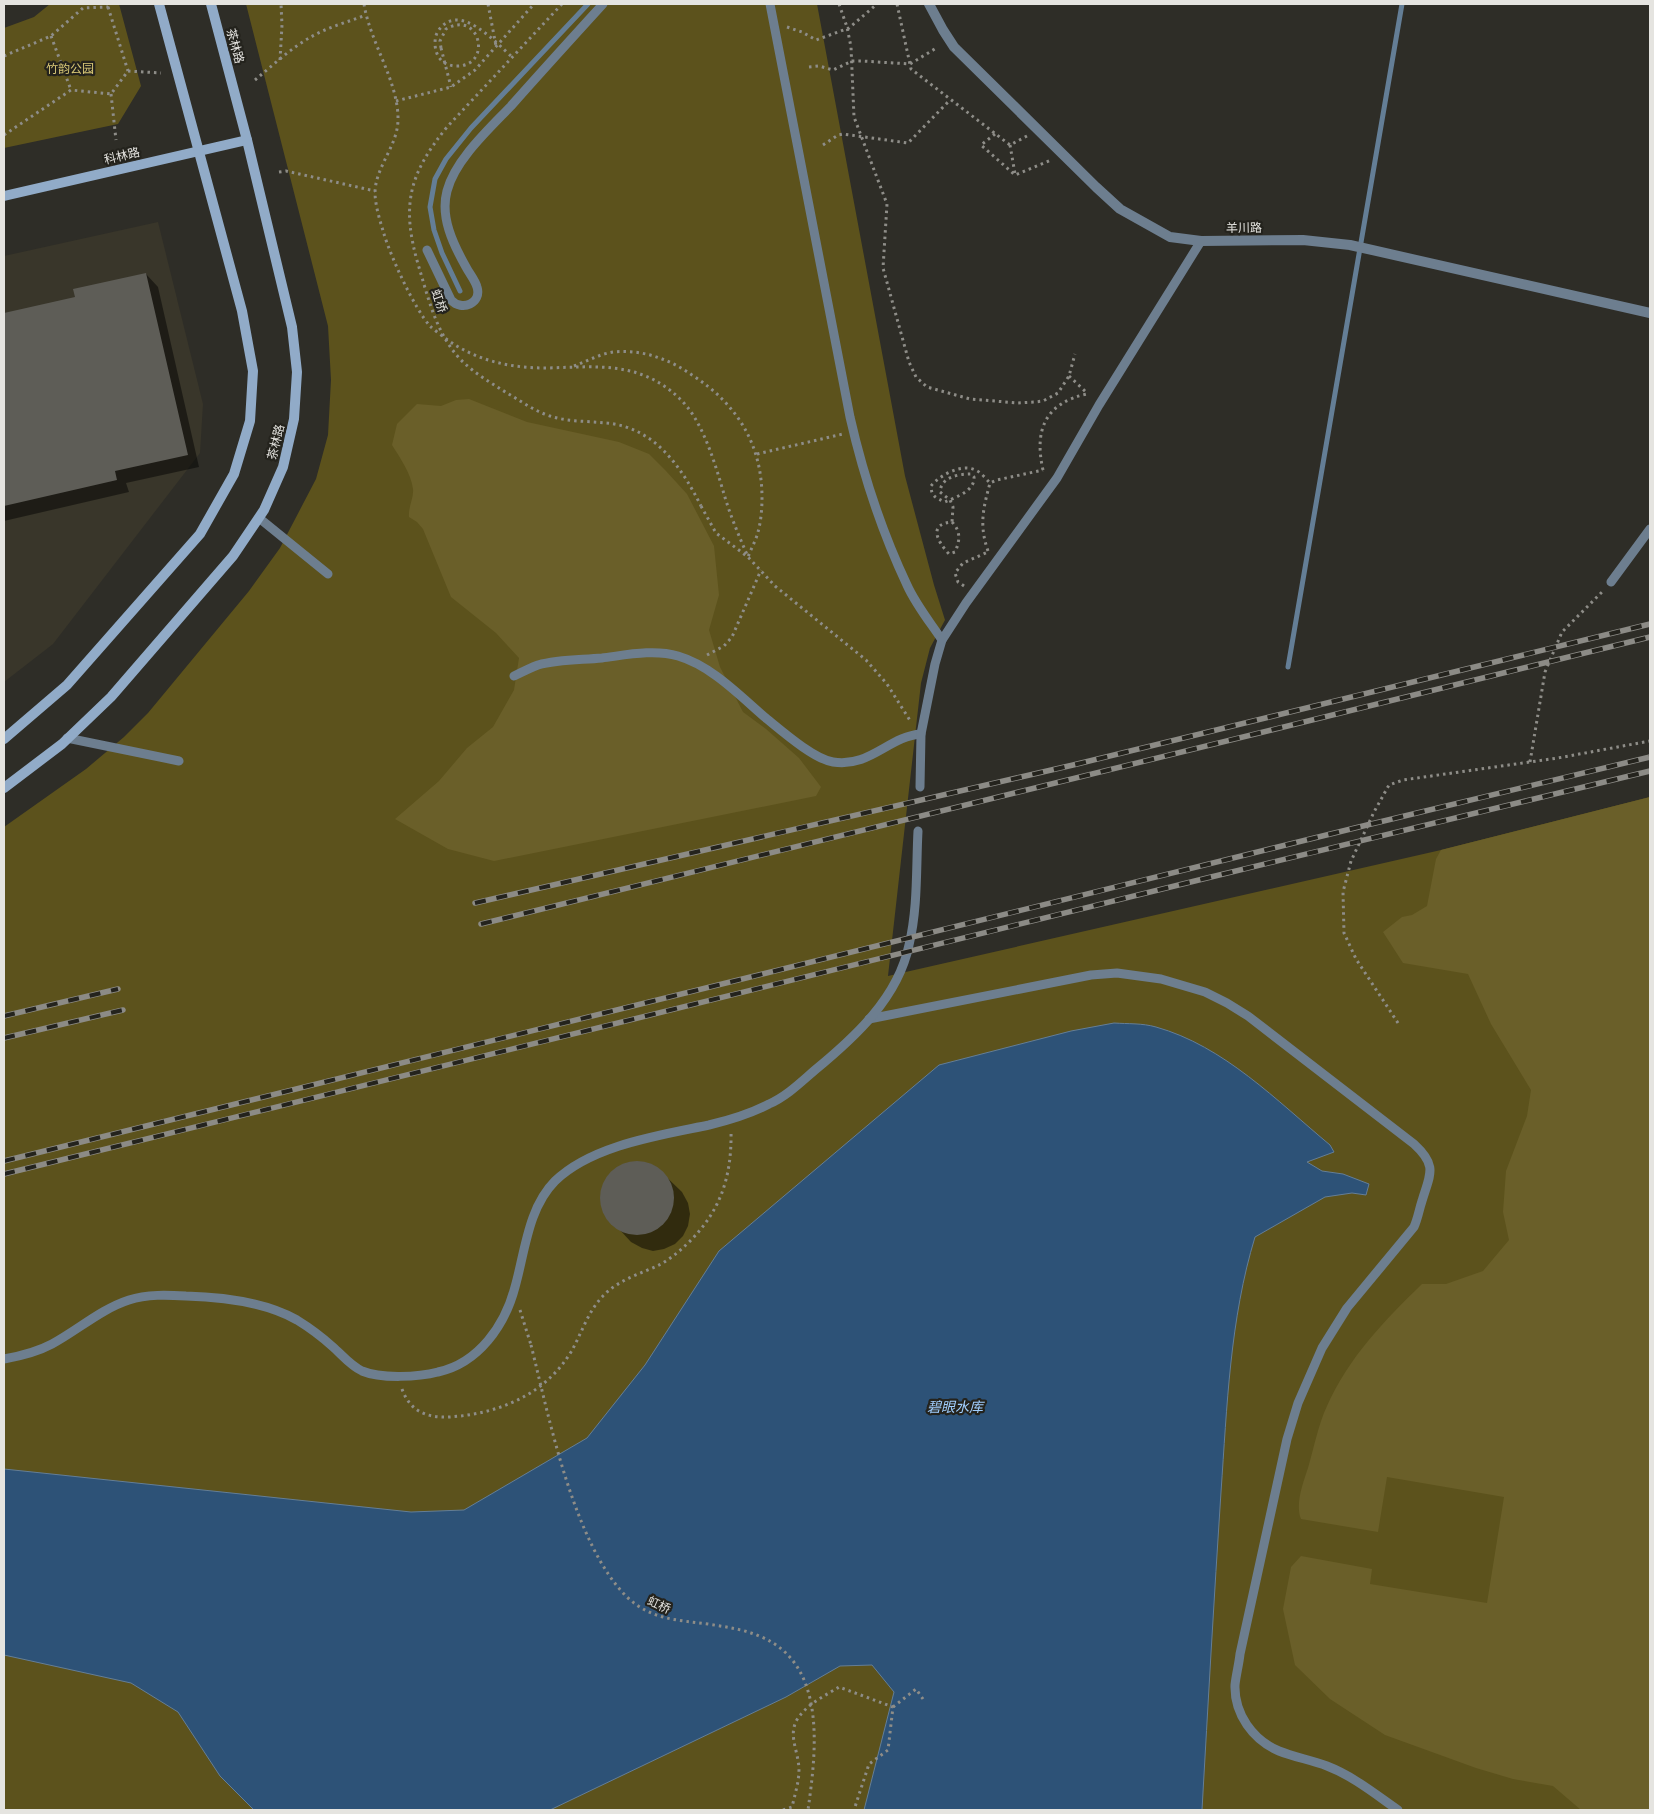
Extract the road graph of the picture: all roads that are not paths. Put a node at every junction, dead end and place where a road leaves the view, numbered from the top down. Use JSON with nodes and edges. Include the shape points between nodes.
{"nodes":[{"id":1,"x":159,"y":4,"type":"edge"},
{"id":2,"x":211,"y":4,"type":"edge"},
{"id":3,"x":603,"y":4,"type":"edge"},
{"id":4,"x":770,"y":4,"type":"edge"},
{"id":5,"x":929,"y":4,"type":"edge"},
{"id":6,"x":247,"y":140,"type":"junction"},
{"id":7,"x":199,"y":151,"type":"junction"},
{"id":8,"x":4,"y":196,"type":"edge"},
{"id":9,"x":1201,"y":241,"type":"junction"},
{"id":10,"x":427,"y":250,"type":"dead end"},
{"id":11,"x":1650,"y":313,"type":"edge"},
{"id":12,"x":259,"y":518,"type":"junction"},
{"id":13,"x":1650,"y":529,"type":"edge"},
{"id":14,"x":328,"y":574,"type":"dead end"},
{"id":15,"x":1612,"y":582,"type":"road end"},
{"id":16,"x":942,"y":640,"type":"junction"},
{"id":17,"x":514,"y":676,"type":"dead end"},
{"id":18,"x":921,"y":734,"type":"junction"},
{"id":19,"x":4,"y":738,"type":"edge"},
{"id":20,"x":67,"y":738,"type":"junction"},
{"id":21,"x":179,"y":761,"type":"dead end"},
{"id":22,"x":920,"y":787,"type":"dead end"},
{"id":23,"x":4,"y":788,"type":"edge"},
{"id":24,"x":918,"y":831,"type":"dead end"},
{"id":25,"x":869,"y":1020,"type":"junction"},
{"id":26,"x":4,"y":1359,"type":"edge"},
{"id":27,"x":1398,"y":1810,"type":"edge"}],
"edges":[{"from":1,"to":7,"type":"street"},
{"from":2,"to":6,"type":"street","name":"茶林路"},
{"from":3,"to":10,"type":"lane","via":[[472,148],[451,179],[446,192],[446,216],[454,245],[477,287],[473,302],[462,306],[451,300]]},
{"from":4,"to":16,"type":"lane","via":[[853,432],[874,501],[907,586]]},
{"from":5,"to":9,"type":"street","name":"羊川路","via":[[954,47],[1120,209],[1170,238]]},
{"from":6,"to":7,"type":"street","name":"科林路"},
{"from":6,"to":12,"type":"street","name":"茶林路","via":[[292,327],[297,372],[294,419],[283,467]]},
{"from":7,"to":8,"type":"street","name":"科林路"},
{"from":7,"to":19,"type":"street","via":[[242,311],[253,371],[250,421],[234,474],[200,534],[67,685]]},
{"from":9,"to":11,"type":"street","name":"羊川路","via":[[1303,240],[1350,245]]},
{"from":9,"to":16,"type":"lane","via":[[1056,478]]},
{"from":12,"to":14,"type":"lane"},
{"from":12,"to":20,"type":"street","name":"茶林路","via":[[233,556],[112,697]]},
{"from":13,"to":15,"type":"lane"},
{"from":16,"to":18,"type":"lane"},
{"from":17,"to":18,"type":"lane","via":[[538,665],[570,660],[659,653],[676,655],[712,674],[776,726],[817,756],[832,762],[849,763],[865,758],[906,736]]},
{"from":18,"to":22,"type":"lane"},
{"from":20,"to":21,"type":"lane"},
{"from":20,"to":23,"type":"street","name":"茶林路"},
{"from":24,"to":25,"type":"lane","via":[[909,946],[894,987]]},
{"from":25,"to":26,"type":"lane","via":[[834,1055],[772,1103],[731,1120],[652,1137],[593,1157],[554,1182],[542,1197],[524,1246],[514,1291],[499,1325],[484,1346],[452,1368],[436,1373],[396,1375],[363,1372],[314,1331],[272,1309],[234,1300],[156,1295],[129,1300],[103,1311],[53,1344]]},
{"from":25,"to":27,"type":"lane","via":[[1091,975],[1117,973],[1171,982],[1205,992],[1248,1016],[1414,1144],[1429,1160],[1430,1176],[1414,1227],[1347,1308],[1322,1348],[1298,1403],[1287,1438],[1236,1685],[1237,1704],[1245,1722],[1259,1739],[1278,1751],[1351,1777]]}]}
